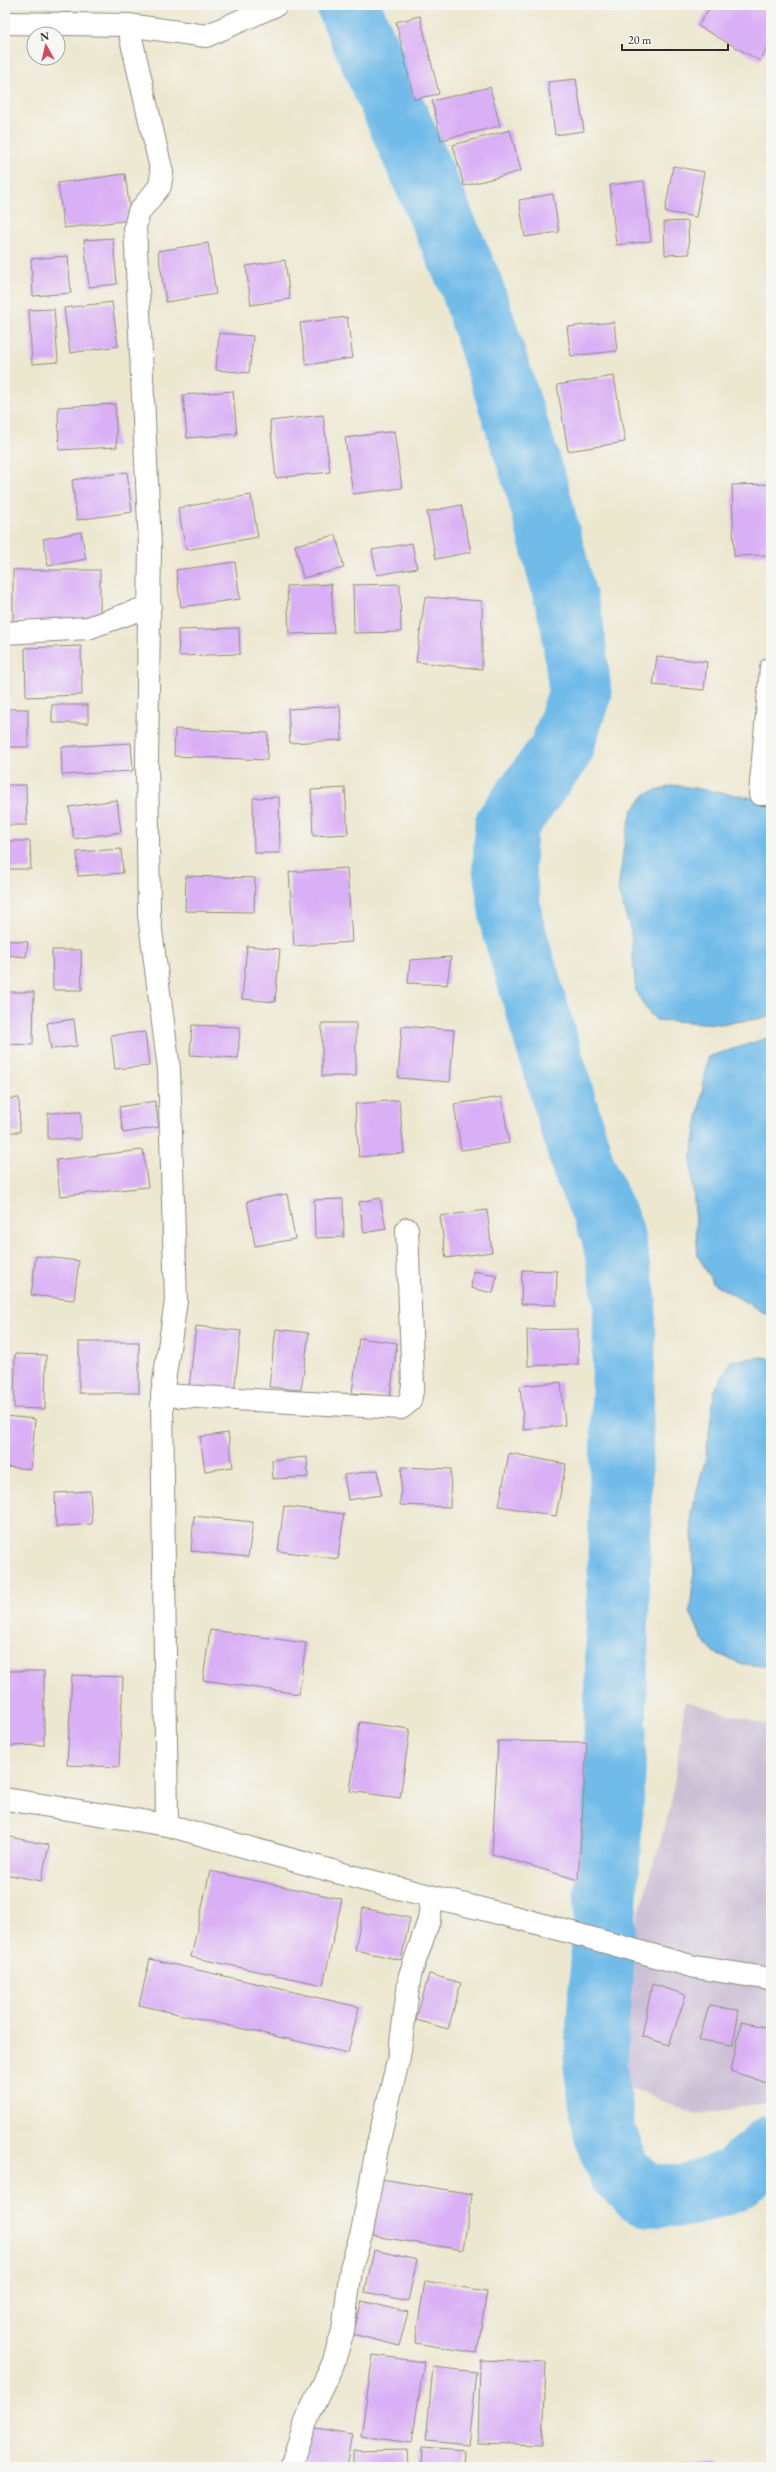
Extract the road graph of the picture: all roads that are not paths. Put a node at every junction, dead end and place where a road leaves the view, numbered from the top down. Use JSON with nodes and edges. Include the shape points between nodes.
{"nodes":[{"id":1,"x":276,"y":5,"type":"edge"},
{"id":2,"x":5,"y":23,"type":"edge"},
{"id":3,"x":128,"y":25,"type":"junction"},
{"id":4,"x":150,"y":606,"type":"junction"},
{"id":5,"x":5,"y":633,"type":"edge"},
{"id":6,"x":771,"y":668,"type":"edge"},
{"id":7,"x":771,"y":794,"type":"edge"},
{"id":8,"x":407,"y":1229,"type":"dead end"},
{"id":9,"x":162,"y":1395,"type":"junction"},
{"id":10,"x":5,"y":1799,"type":"edge"},
{"id":11,"x":167,"y":1825,"type":"junction"},
{"id":12,"x":432,"y":1897,"type":"junction"},
{"id":13,"x":771,"y":1979,"type":"edge"},
{"id":14,"x":291,"y":2467,"type":"edge"}],
"edges":[{"from":1,"to":3,"type":"street","via":[[206,36]]},
{"from":2,"to":3,"type":"street"},
{"from":3,"to":4,"type":"street","via":[[162,173],[160,186],[139,212],[135,227],[150,546]]},
{"from":4,"to":5,"type":"street","via":[[88,628]]},
{"from":4,"to":9,"type":"street","via":[[147,761],[149,915],[169,1069],[176,1301]]},
{"from":6,"to":7,"type":"street","via":[[760,794]]},
{"from":8,"to":9,"type":"street","via":[[413,1386],[410,1400],[401,1408]]},
{"from":9,"to":11,"type":"street"},
{"from":10,"to":11,"type":"street"},
{"from":11,"to":12,"type":"street"},
{"from":12,"to":13,"type":"street","via":[[695,1967]]},
{"from":12,"to":14,"type":"street","via":[[428,1920],[410,1975],[400,2057],[377,2148],[362,2232],[351,2268],[343,2331],[333,2364],[308,2416]]}]}
